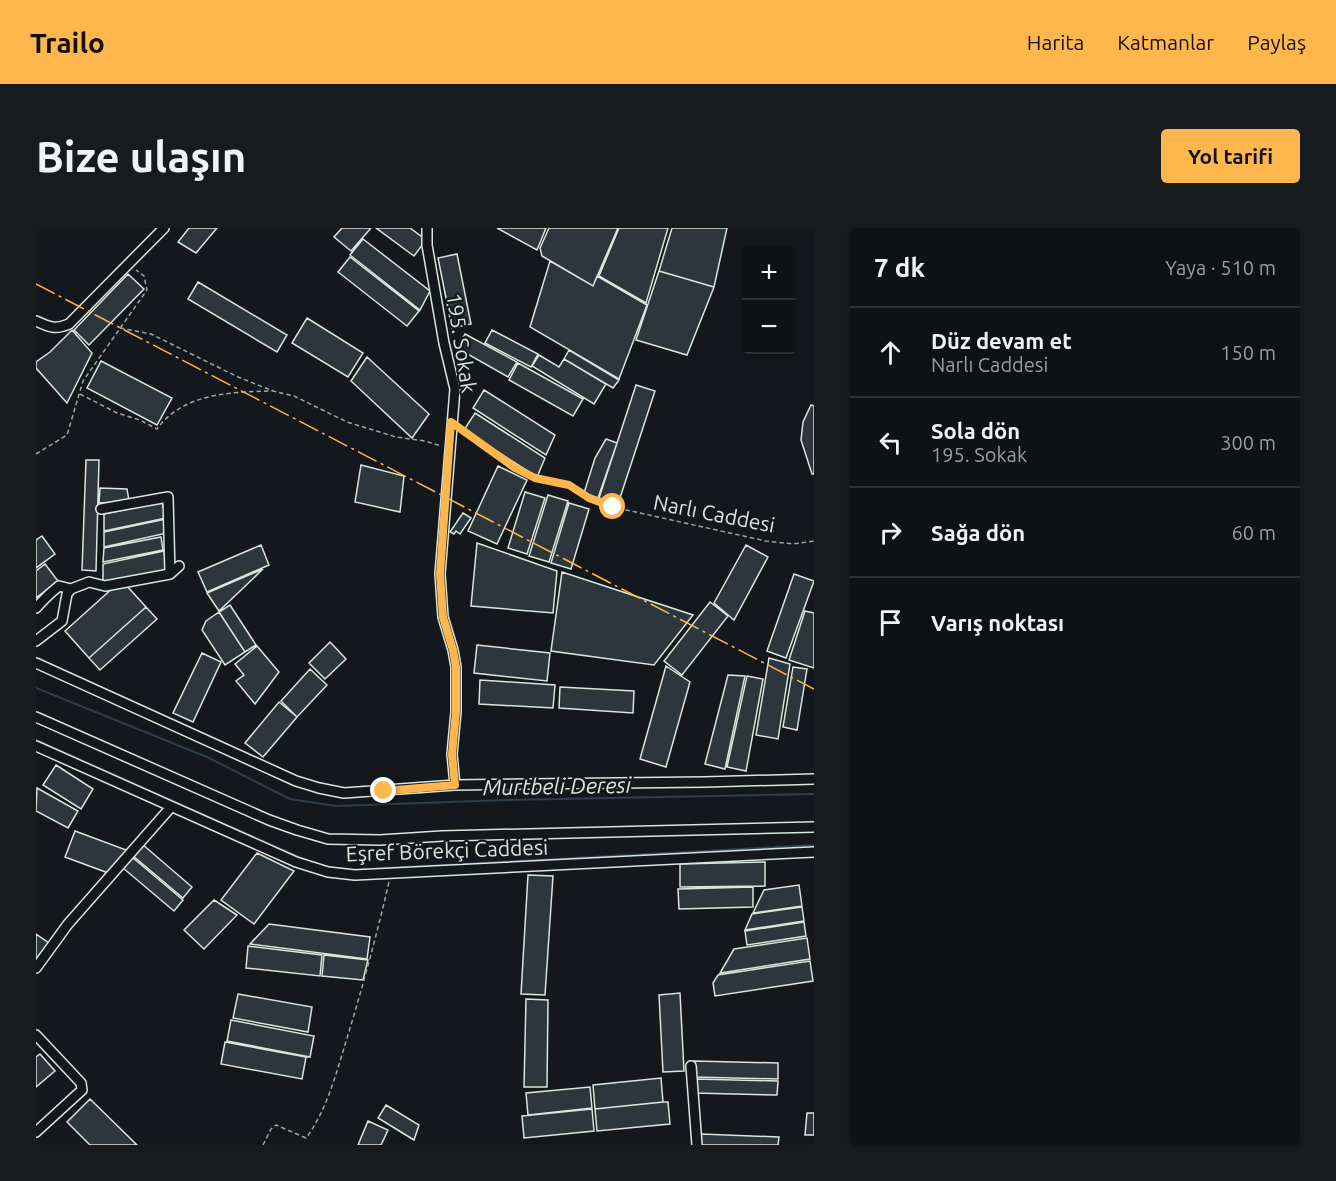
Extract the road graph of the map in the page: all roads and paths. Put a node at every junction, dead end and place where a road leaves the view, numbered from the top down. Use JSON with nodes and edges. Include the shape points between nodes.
{"nodes":[{"id":1,"x":164,"y":228,"type":"edge"},
{"id":2,"x":427,"y":228,"type":"edge"},
{"id":3,"x":128,"y":263,"type":"junction"},
{"id":4,"x":36,"y":321,"type":"edge"},
{"id":5,"x":120,"y":328,"type":"junction"},
{"id":6,"x":273,"y":391,"type":"junction"},
{"id":7,"x":79,"y":394,"type":"junction"},
{"id":8,"x":451,"y":422,"type":"junction"},
{"id":9,"x":449,"y":448,"type":"junction"},
{"id":10,"x":36,"y":454,"type":"edge"},
{"id":11,"x":101,"y":509,"type":"dead end"},
{"id":12,"x":814,"y":541,"type":"edge"},
{"id":13,"x":179,"y":566,"type":"dead end"},
{"id":14,"x":170,"y":574,"type":"junction"},
{"id":15,"x":71,"y":589,"type":"junction"},
{"id":16,"x":36,"y":608,"type":"edge"},
{"id":17,"x":36,"y":641,"type":"edge"},
{"id":18,"x":36,"y":663,"type":"edge"},
{"id":19,"x":36,"y":717,"type":"edge"},
{"id":20,"x":36,"y":746,"type":"edge"},
{"id":21,"x":814,"y":779,"type":"edge"},
{"id":22,"x":455,"y":785,"type":"junction"},
{"id":23,"x":171,"y":807,"type":"junction"},
{"id":24,"x":814,"y":827,"type":"edge"},
{"id":25,"x":814,"y":852,"type":"edge"},
{"id":26,"x":392,"y":873,"type":"junction"},
{"id":27,"x":36,"y":968,"type":"edge"},
{"id":28,"x":36,"y":1035,"type":"edge"},
{"id":29,"x":691,"y":1066,"type":"dead end"},
{"id":30,"x":36,"y":1132,"type":"edge"},
{"id":31,"x":263,"y":1145,"type":"edge"},
{"id":32,"x":697,"y":1145,"type":"edge"}],
"edges":[{"from":1,"to":3,"type":"street"},
{"from":2,"to":8,"type":"street","name":"195. Sokak","via":[[454,389]]},
{"from":3,"to":4,"type":"street","via":[[69,324],[58,329]]},
{"from":3,"to":5,"type":"path","via":[[144,276],[147,290]]},
{"from":5,"to":6,"type":"path","via":[[151,334]]},
{"from":5,"to":7,"type":"path","via":[[83,381]]},
{"from":6,"to":7,"type":"path","via":[[213,395],[183,405],[157,429]]},
{"from":6,"to":9,"type":"path","via":[[294,396],[347,422]]},
{"from":7,"to":10,"type":"path","via":[[67,435]]},
{"from":8,"to":9,"type":"street","name":"195. Sokak"},
{"from":8,"to":12,"type":"path","name":"Narlı Caddesi","via":[[525,473],[569,485],[613,507],[766,541]]},
{"from":9,"to":22,"type":"street","name":"195. Sokak","via":[[440,600],[456,667],[452,754]]},
{"from":11,"to":14,"type":"street","via":[[168,497]]},
{"from":13,"to":14,"type":"street"},
{"from":14,"to":15,"type":"street","via":[[105,586],[89,582]]},
{"from":15,"to":16,"type":"street","via":[[59,586]]},
{"from":15,"to":17,"type":"street","via":[[63,621]]},
{"from":18,"to":22,"type":"street","via":[[319,788],[345,793]]},
{"from":19,"to":24,"type":"street","via":[[269,820],[328,839]]},
{"from":20,"to":23,"type":"street","name":"Eşref Börekçi Caddesi"},
{"from":21,"to":22,"type":"street"},
{"from":23,"to":26,"type":"street","name":"Eşref Börekçi Caddesi","via":[[314,868],[355,875]]},
{"from":23,"to":27,"type":"street","via":[[68,924]]},
{"from":25,"to":26,"type":"street","name":"Eşref Börekçi Caddesi"},
{"from":26,"to":31,"type":"path","via":[[332,1086],[312,1130],[306,1138],[276,1125]]},
{"from":28,"to":30,"type":"street","via":[[81,1083],[82,1090]]},
{"from":29,"to":32,"type":"street"}]}
